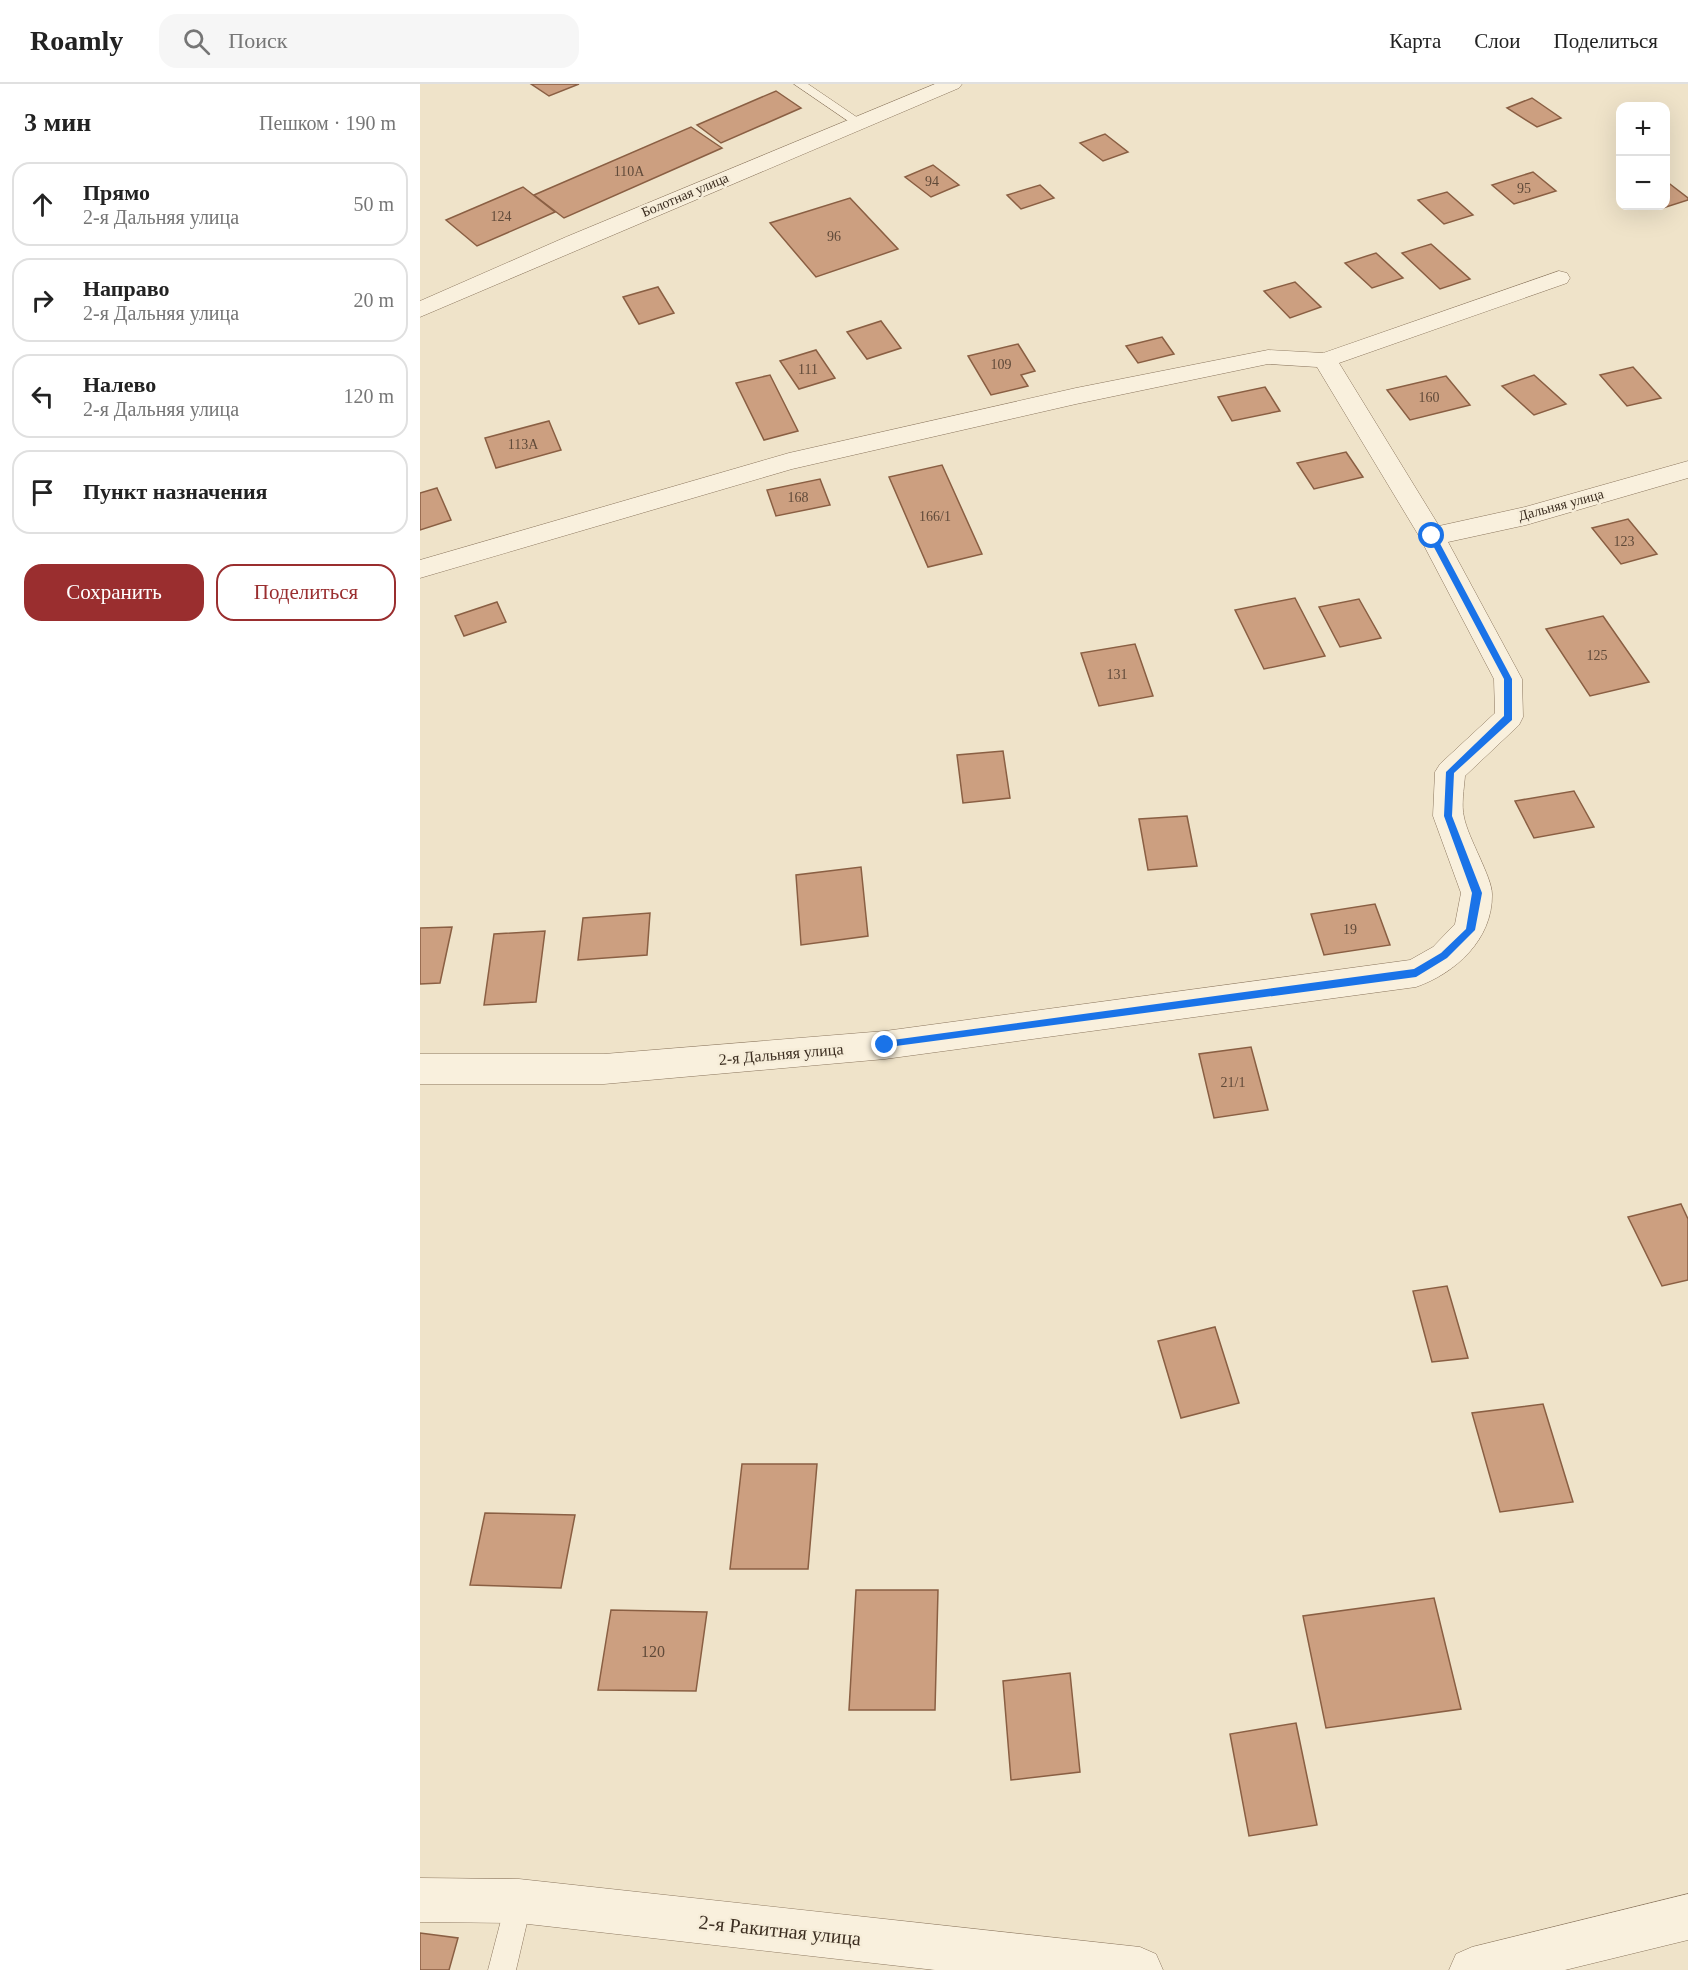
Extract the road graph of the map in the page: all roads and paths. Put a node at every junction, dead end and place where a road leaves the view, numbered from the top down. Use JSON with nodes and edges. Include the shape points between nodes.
{"nodes":[{"id":1,"x":800,"y":84,"type":"edge"},
{"id":2,"x":952,"y":84,"type":"edge"},
{"id":3,"x":858,"y":122,"type":"junction"},
{"id":4,"x":1559,"y":278,"type":"dead end"},
{"id":5,"x":420,"y":310,"type":"edge"},
{"id":6,"x":1325,"y":360,"type":"junction"},
{"id":7,"x":1688,"y":470,"type":"edge"},
{"id":8,"x":1432,"y":536,"type":"junction"},
{"id":9,"x":420,"y":569,"type":"edge"},
{"id":10,"x":420,"y":1069,"type":"edge"},
{"id":11,"x":420,"y":1900,"type":"edge"},
{"id":12,"x":519,"y":1901,"type":"junction"},
{"id":13,"x":1688,"y":1917,"type":"edge"},
{"id":14,"x":502,"y":1970,"type":"edge"},
{"id":15,"x":1140,"y":1970,"type":"edge"},
{"id":16,"x":1472,"y":1970,"type":"edge"}],
"edges":[{"from":1,"to":3,"type":"lane"},
{"from":2,"to":3,"type":"street","name":"Болотная улица"},
{"from":3,"to":5,"type":"street","name":"Болотная улица"},
{"from":4,"to":6,"type":"street"},
{"from":6,"to":8,"type":"street","name":"2-я Дальняя улица"},
{"from":6,"to":9,"type":"street","via":[[1268,357],[789,461]]},
{"from":7,"to":8,"type":"street","name":"Дальняя улица","via":[[1526,516]]},
{"from":8,"to":10,"type":"street","name":"2-я Дальняя улица","via":[[1508,679],[1509,717],[1450,772],[1448,816],[1477,893],[1470,930],[1444,956],[1416,973],[885,1045],[604,1069]]},
{"from":11,"to":12,"type":"street","name":"2-я Ракитная улица"},
{"from":12,"to":14,"type":"lane"},
{"from":12,"to":15,"type":"street","name":"2-я Ракитная улица"},
{"from":13,"to":16,"type":"street"}]}
